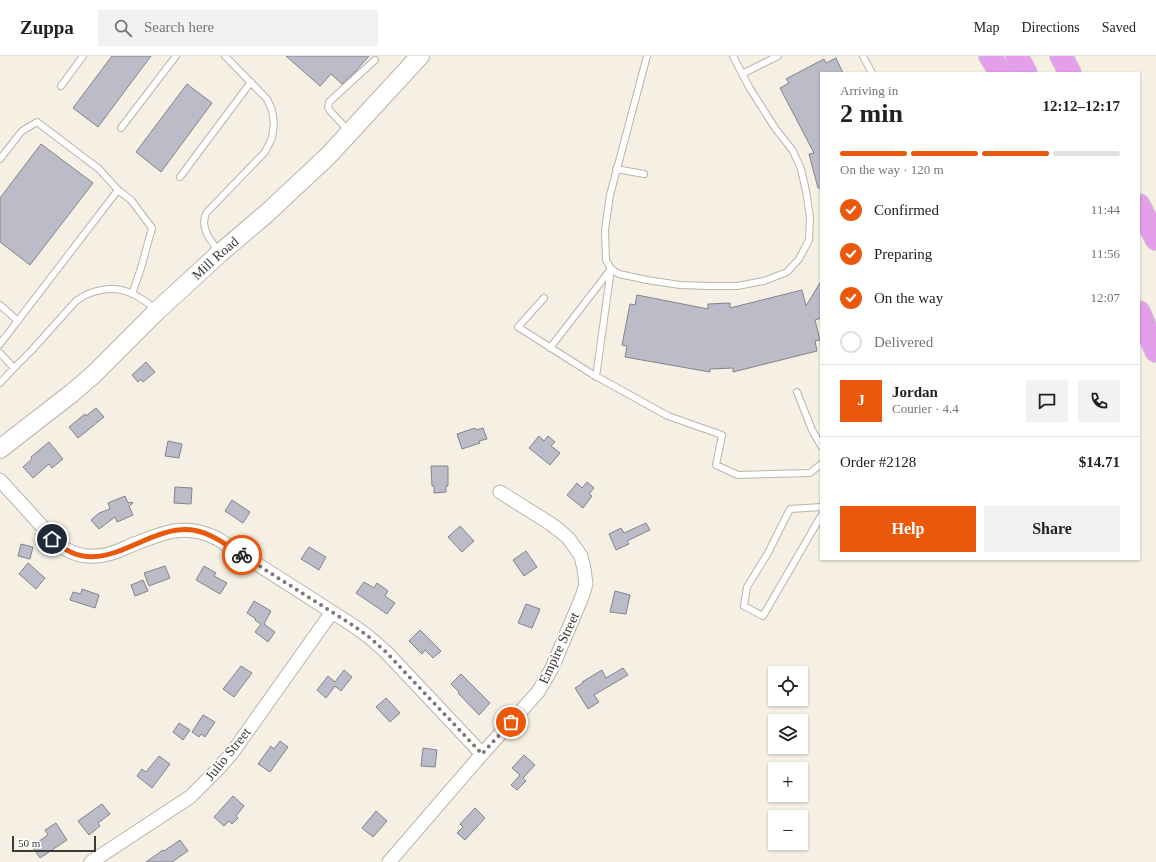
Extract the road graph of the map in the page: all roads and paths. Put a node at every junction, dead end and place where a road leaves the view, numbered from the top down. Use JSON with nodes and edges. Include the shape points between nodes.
{"nodes":[{"id":1,"x":84,"y":56,"type":"edge"},
{"id":2,"x":176,"y":56,"type":"edge"},
{"id":3,"x":225,"y":56,"type":"edge"},
{"id":4,"x":420,"y":56,"type":"edge"},
{"id":5,"x":647,"y":56,"type":"edge"},
{"id":6,"x":733,"y":56,"type":"edge"},
{"id":7,"x":778,"y":56,"type":"edge"},
{"id":8,"x":863,"y":56,"type":"edge"},
{"id":9,"x":990,"y":56,"type":"edge"},
{"id":10,"x":1017,"y":56,"type":"edge"},
{"id":11,"x":1061,"y":56,"type":"edge"},
{"id":12,"x":375,"y":60,"type":"dead end"},
{"id":13,"x":871,"y":72,"type":"edge"},
{"id":14,"x":1000,"y":72,"type":"edge"},
{"id":15,"x":1025,"y":72,"type":"edge"},
{"id":16,"x":1069,"y":72,"type":"edge"},
{"id":17,"x":742,"y":74,"type":"junction"},
{"id":18,"x":251,"y":82,"type":"junction"},
{"id":19,"x":61,"y":86,"type":"dead end"},
{"id":20,"x":121,"y":128,"type":"dead end"},
{"id":21,"x":351,"y":133,"type":"junction"},
{"id":22,"x":0,"y":159,"type":"edge"},
{"id":23,"x":616,"y":169,"type":"junction"},
{"id":24,"x":644,"y":174,"type":"dead end"},
{"id":25,"x":180,"y":177,"type":"dead end"},
{"id":26,"x":118,"y":190,"type":"junction"},
{"id":27,"x":1140,"y":207,"type":"edge"},
{"id":28,"x":1156,"y":239,"type":"edge"},
{"id":29,"x":220,"y":253,"type":"junction"},
{"id":30,"x":610,"y":269,"type":"junction"},
{"id":31,"x":132,"y":294,"type":"junction"},
{"id":32,"x":544,"y":298,"type":"dead end"},
{"id":33,"x":0,"y":305,"type":"edge"},
{"id":34,"x":158,"y":310,"type":"junction"},
{"id":35,"x":1140,"y":314,"type":"edge"},
{"id":36,"x":18,"y":321,"type":"junction"},
{"id":37,"x":0,"y":344,"type":"edge"},
{"id":38,"x":550,"y":348,"type":"junction"},
{"id":39,"x":1156,"y":351,"type":"edge"},
{"id":40,"x":0,"y":353,"type":"edge"},
{"id":41,"x":14,"y":368,"type":"junction"},
{"id":42,"x":596,"y":377,"type":"junction"},
{"id":43,"x":0,"y":383,"type":"edge"},
{"id":44,"x":796,"y":392,"type":"dead end"},
{"id":45,"x":820,"y":444,"type":"edge"},
{"id":46,"x":0,"y":449,"type":"edge"},
{"id":47,"x":820,"y":465,"type":"edge"},
{"id":48,"x":0,"y":480,"type":"edge"},
{"id":49,"x":500,"y":492,"type":"dead end"},
{"id":50,"x":820,"y":507,"type":"edge"},
{"id":51,"x":820,"y":518,"type":"edge"},
{"id":52,"x":332,"y":612,"type":"junction"},
{"id":53,"x":482,"y":754,"type":"junction"},
{"id":54,"x":91,"y":862,"type":"edge"},
{"id":55,"x":389,"y":862,"type":"edge"}],
"edges":[{"from":1,"to":19,"type":"lane"},
{"from":2,"to":20,"type":"lane"},
{"from":3,"to":18,"type":"lane"},
{"from":4,"to":21,"type":"main road","name":"Mill Road"},
{"from":5,"to":23,"type":"lane"},
{"from":6,"to":17,"type":"lane"},
{"from":7,"to":17,"type":"lane"},
{"from":8,"to":13,"type":"lane"},
{"from":9,"to":14,"type":"highway"},
{"from":10,"to":15,"type":"highway"},
{"from":11,"to":16,"type":"highway"},
{"from":12,"to":21,"type":"lane","via":[[329,102],[330,111]]},
{"from":17,"to":30,"type":"lane","via":[[774,128],[793,151],[801,169],[810,218],[809,240],[799,259],[787,272],[764,281],[738,286],[680,285],[619,274]]},
{"from":18,"to":25,"type":"lane"},
{"from":18,"to":29,"type":"lane","via":[[267,99],[272,110],[272,138],[265,152],[205,217],[208,238]]},
{"from":21,"to":29,"type":"main road","name":"Mill Road","via":[[266,214]]},
{"from":22,"to":26,"type":"lane","via":[[22,131],[37,122],[100,169]]},
{"from":23,"to":24,"type":"lane"},
{"from":23,"to":30,"type":"lane","via":[[605,230],[606,260]]},
{"from":26,"to":31,"type":"lane","via":[[131,200],[152,228]]},
{"from":26,"to":36,"type":"lane"},
{"from":27,"to":28,"type":"highway"},
{"from":29,"to":34,"type":"main road","name":"Mill Road"},
{"from":30,"to":38,"type":"lane"},
{"from":30,"to":42,"type":"lane"},
{"from":31,"to":34,"type":"lane"},
{"from":31,"to":41,"type":"lane","via":[[109,289],[85,294]]},
{"from":32,"to":38,"type":"lane","via":[[518,327]]},
{"from":33,"to":36,"type":"lane"},
{"from":34,"to":46,"type":"main road","name":"Mill Road","via":[[93,375]]},
{"from":35,"to":39,"type":"highway"},
{"from":36,"to":37,"type":"lane"},
{"from":38,"to":42,"type":"lane"},
{"from":40,"to":41,"type":"lane"},
{"from":41,"to":43,"type":"lane"},
{"from":42,"to":47,"type":"lane","via":[[668,416],[722,435],[716,465],[738,475],[810,473]]},
{"from":44,"to":45,"type":"lane"},
{"from":48,"to":52,"type":"street","via":[[52,539],[69,551],[82,556],[106,555],[172,531],[198,531],[218,539]]},
{"from":49,"to":53,"type":"street","name":"Empire Street","via":[[569,539],[581,556],[586,584],[552,668],[538,692]]},
{"from":50,"to":51,"type":"lane","via":[[790,509],[747,587],[744,606],[763,616]]},
{"from":52,"to":53,"type":"street","via":[[378,644]]},
{"from":52,"to":54,"type":"street","name":"Julio Street","via":[[232,753],[204,784],[190,797]]},
{"from":53,"to":55,"type":"street","name":"Empire Street"}]}
